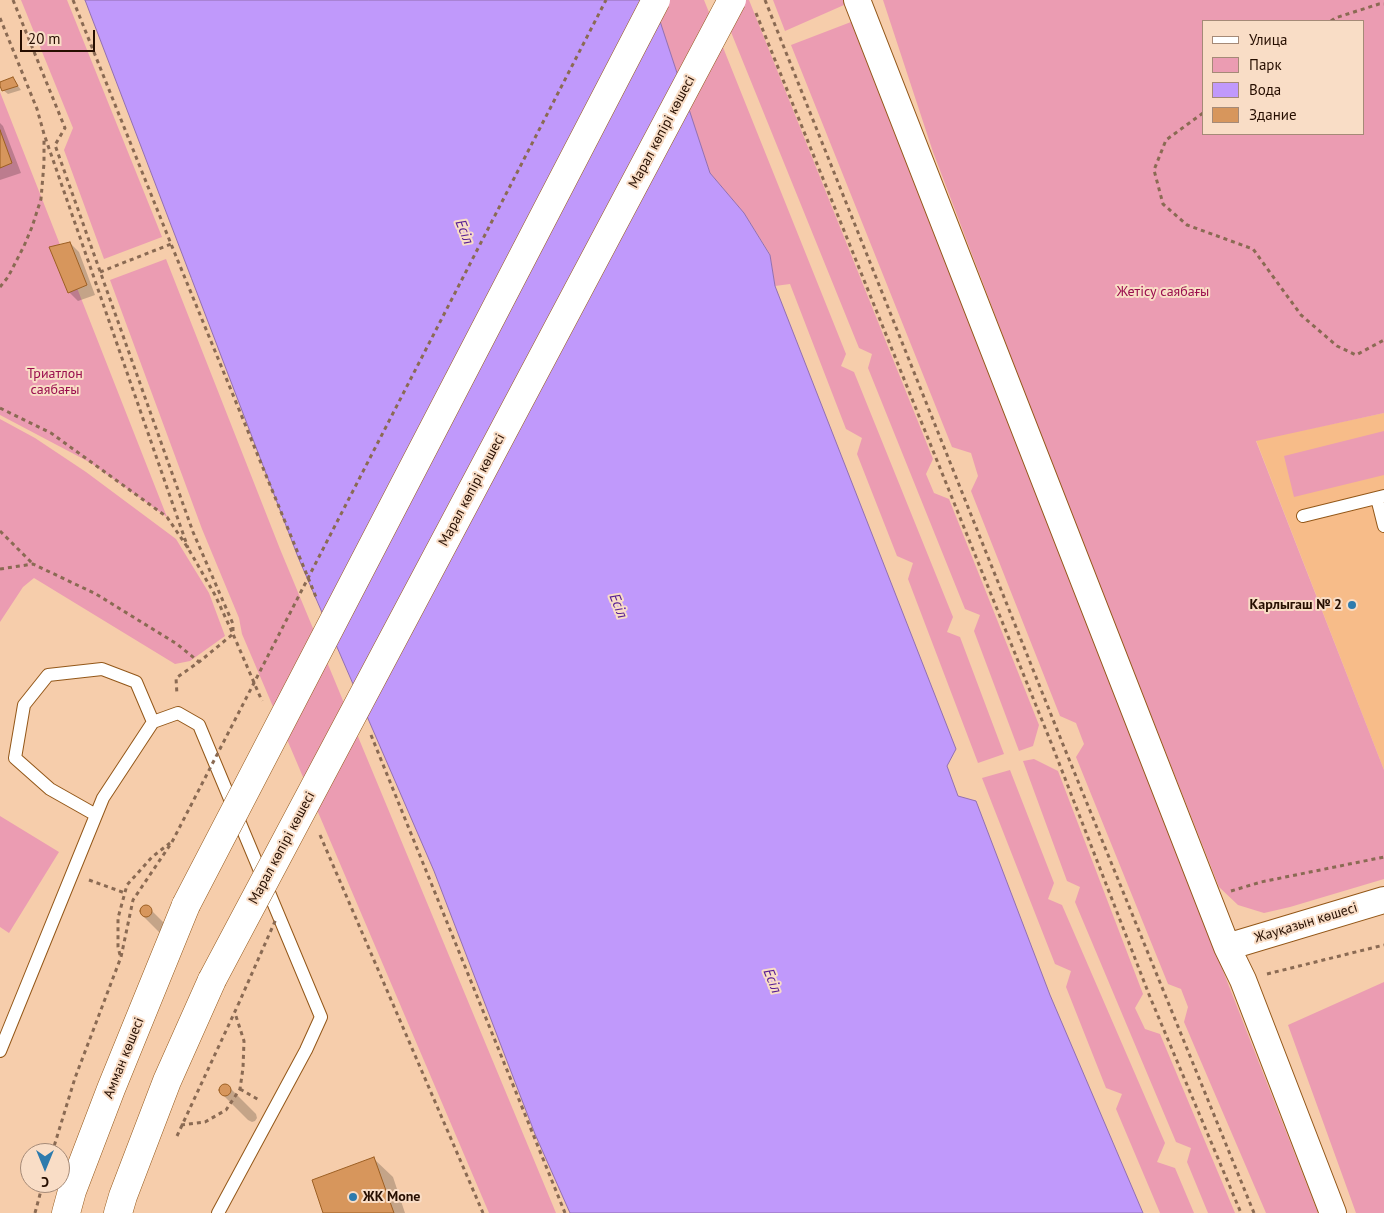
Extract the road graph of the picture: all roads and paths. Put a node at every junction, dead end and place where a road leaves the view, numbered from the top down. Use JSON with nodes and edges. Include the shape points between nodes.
{"nodes":[{"id":1,"x":13,"y":0,"type":"edge"},
{"id":2,"x":74,"y":0,"type":"edge"},
{"id":3,"x":606,"y":0,"type":"edge"},
{"id":4,"x":656,"y":0,"type":"edge"},
{"id":5,"x":765,"y":0,"type":"edge"},
{"id":6,"x":857,"y":0,"type":"edge"},
{"id":7,"x":743,"y":4,"type":"edge"},
{"id":8,"x":1384,"y":4,"type":"edge"},
{"id":9,"x":0,"y":18,"type":"edge"},
{"id":10,"x":1332,"y":20,"type":"edge"},
{"id":11,"x":1202,"y":114,"type":"edge"},
{"id":12,"x":44,"y":134,"type":"junction"},
{"id":13,"x":100,"y":272,"type":"junction"},
{"id":14,"x":0,"y":287,"type":"edge"},
{"id":15,"x":1384,"y":340,"type":"edge"},
{"id":16,"x":0,"y":408,"type":"edge"},
{"id":17,"x":1381,"y":497,"type":"edge"},
{"id":18,"x":1303,"y":516,"type":"dead end"},
{"id":19,"x":1384,"y":526,"type":"edge"},
{"id":20,"x":0,"y":531,"type":"edge"},
{"id":21,"x":188,"y":548,"type":"junction"},
{"id":22,"x":33,"y":564,"type":"junction"},
{"id":23,"x":0,"y":569,"type":"edge"},
{"id":24,"x":233,"y":634,"type":"junction"},
{"id":25,"x":199,"y":662,"type":"junction"},
{"id":26,"x":264,"y":706,"type":"dead end"},
{"id":27,"x":178,"y":713,"type":"junction"},
{"id":28,"x":153,"y":722,"type":"junction"},
{"id":29,"x":96,"y":815,"type":"junction"},
{"id":30,"x":319,"y":832,"type":"dead end"},
{"id":31,"x":172,"y":842,"type":"junction"},
{"id":32,"x":1384,"y":857,"type":"edge"},
{"id":33,"x":89,"y":880,"type":"dead end"},
{"id":34,"x":125,"y":893,"type":"junction"},
{"id":35,"x":1208,"y":898,"type":"junction"},
{"id":36,"x":1384,"y":900,"type":"edge"},
{"id":37,"x":1384,"y":945,"type":"edge"},
{"id":38,"x":1227,"y":947,"type":"junction"},
{"id":39,"x":121,"y":957,"type":"junction"},
{"id":40,"x":1243,"y":980,"type":"junction"},
{"id":41,"x":238,"y":1005,"type":"dead end"},
{"id":42,"x":235,"y":1012,"type":"junction"},
{"id":43,"x":0,"y":1051,"type":"edge"},
{"id":44,"x":181,"y":1125,"type":"junction"},
{"id":45,"x":174,"y":1142,"type":"dead end"},
{"id":46,"x":55,"y":1143,"type":"edge"},
{"id":47,"x":40,"y":1193,"type":"edge"},
{"id":48,"x":35,"y":1213,"type":"edge"},
{"id":49,"x":66,"y":1213,"type":"edge"},
{"id":50,"x":118,"y":1213,"type":"edge"},
{"id":51,"x":218,"y":1213,"type":"edge"},
{"id":52,"x":482,"y":1213,"type":"edge"},
{"id":53,"x":1241,"y":1213,"type":"edge"},
{"id":54,"x":1254,"y":1213,"type":"edge"},
{"id":55,"x":1333,"y":1213,"type":"edge"}],
"edges":[{"from":1,"to":13,"type":"path","via":[[65,128],[55,145]]},
{"from":2,"to":13,"type":"path","via":[[171,244]]},
{"from":3,"to":31,"type":"path","bridge":true},
{"from":4,"to":49,"type":"main road","name":"Амман көшесі","bridge":true,"via":[[186,906],[111,1089]]},
{"from":5,"to":54,"type":"path"},
{"from":6,"to":35,"type":"street"},
{"from":7,"to":50,"type":"main road","name":"Марал көпірі көшесі","bridge":true,"via":[[212,980],[168,1081]]},
{"from":7,"to":53,"type":"path","via":[[1052,746],[1150,997]]},
{"from":8,"to":10,"type":"path"},
{"from":9,"to":12,"type":"path"},
{"from":11,"to":15,"type":"path","via":[[1166,140],[1154,170],[1164,204],[1187,225],[1253,249],[1301,315],[1337,346],[1356,355]]},
{"from":12,"to":14,"type":"path","via":[[41,199],[24,246]]},
{"from":12,"to":21,"type":"path"},
{"from":13,"to":24,"type":"path","via":[[193,532],[233,624]]},
{"from":16,"to":21,"type":"path","via":[[51,433],[167,517]]},
{"from":17,"to":18,"type":"lane"},
{"from":17,"to":19,"type":"lane"},
{"from":20,"to":22,"type":"path"},
{"from":21,"to":24,"type":"path"},
{"from":22,"to":23,"type":"path"},
{"from":22,"to":25,"type":"path","via":[[96,594],[177,644]]},
{"from":24,"to":25,"type":"path"},
{"from":24,"to":26,"type":"path"},
{"from":25,"to":27,"type":"path","via":[[176,678]]},
{"from":27,"to":28,"type":"lane"},
{"from":27,"to":51,"type":"lane","via":[[199,725],[321,1017]]},
{"from":28,"to":29,"type":"lane","via":[[103,798]]},
{"from":28,"to":29,"type":"lane","via":[[136,682],[102,669],[48,675],[24,705],[15,758],[50,789]]},
{"from":29,"to":43,"type":"lane"},
{"from":30,"to":52,"type":"path"},
{"from":31,"to":34,"type":"path","via":[[127,885]]},
{"from":31,"to":39,"type":"path","via":[[133,900]]},
{"from":32,"to":35,"type":"path","via":[[1261,882]]},
{"from":33,"to":34,"type":"path"},
{"from":34,"to":39,"type":"path","via":[[118,918]]},
{"from":35,"to":38,"type":"street"},
{"from":36,"to":38,"type":"street","name":"Жауқазын көшесі"},
{"from":37,"to":40,"type":"path"},
{"from":38,"to":40,"type":"street"},
{"from":39,"to":46,"type":"path","via":[[75,1078]]},
{"from":40,"to":55,"type":"street"},
{"from":41,"to":42,"type":"path"},
{"from":42,"to":44,"type":"path"},
{"from":42,"to":44,"type":"path","via":[[244,1041],[240,1089],[226,1110],[204,1122]]},
{"from":44,"to":45,"type":"path"},
{"from":47,"to":48,"type":"path"}]}
